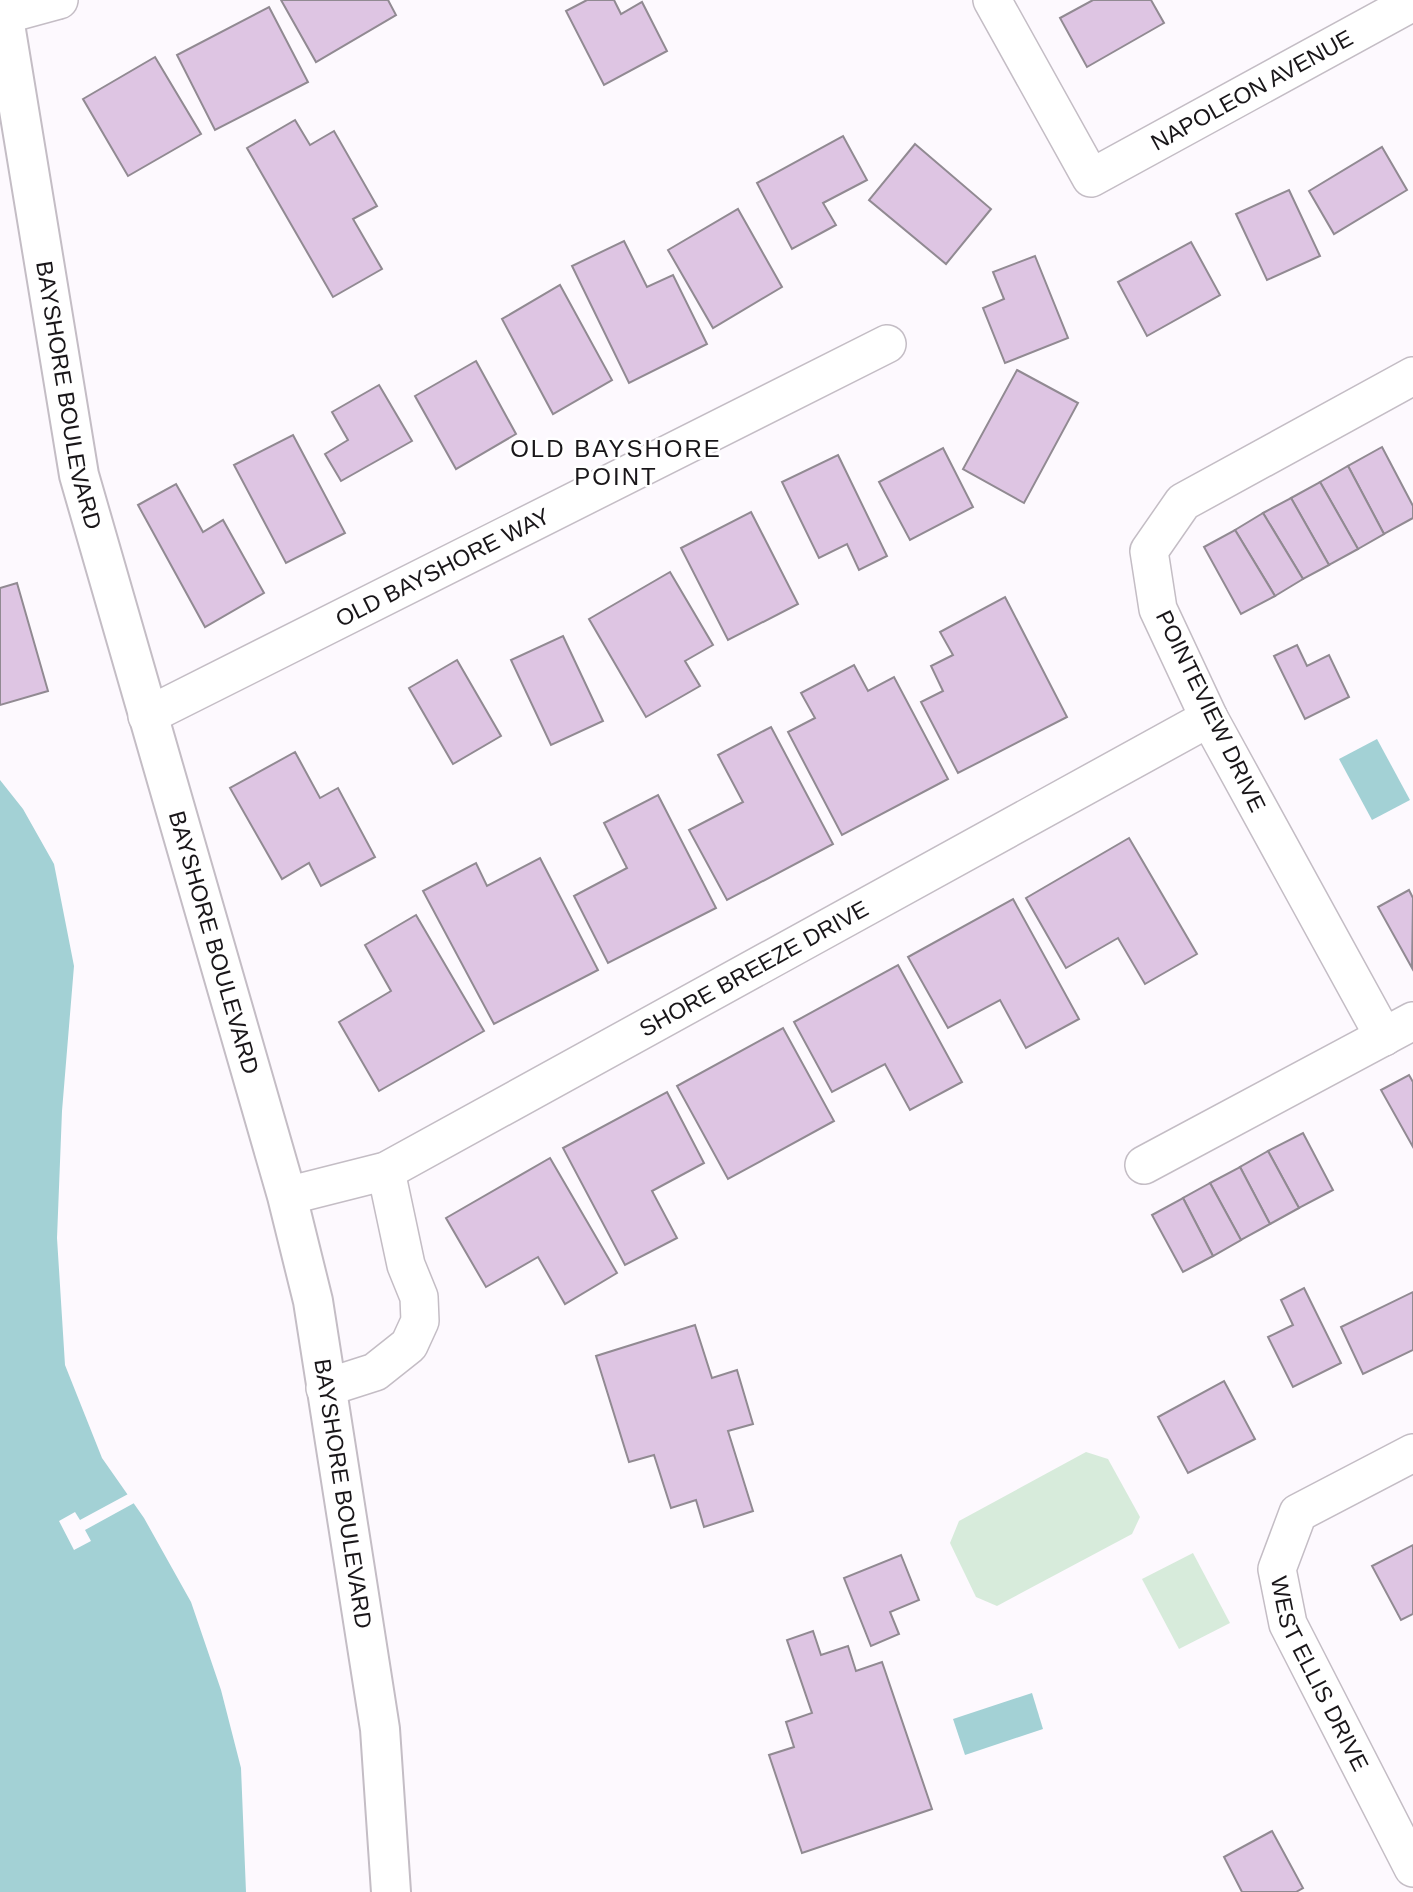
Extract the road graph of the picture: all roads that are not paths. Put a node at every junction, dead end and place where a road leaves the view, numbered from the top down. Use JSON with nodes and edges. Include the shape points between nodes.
{"nodes":[{"id":1,"x":59,"y":0,"type":"edge"},
{"id":2,"x":992,"y":0,"type":"edge"},
{"id":3,"x":1413,"y":2,"type":"edge"},
{"id":4,"x":2,"y":7,"type":"edge"},
{"id":5,"x":887,"y":344,"type":"dead end"},
{"id":6,"x":1413,"y":376,"type":"edge"},
{"id":7,"x":147,"y":716,"type":"junction"},
{"id":8,"x":1209,"y":718,"type":"junction"},
{"id":9,"x":1398,"y":1029,"type":"edge"},
{"id":10,"x":1144,"y":1166,"type":"dead end"},
{"id":11,"x":386,"y":1171,"type":"junction"},
{"id":12,"x":287,"y":1196,"type":"junction"},
{"id":13,"x":325,"y":1388,"type":"junction"},
{"id":14,"x":1413,"y":1453,"type":"edge"},
{"id":15,"x":1413,"y":1868,"type":"edge"},
{"id":16,"x":391,"y":1892,"type":"edge"}],
"edges":[{"from":1,"to":4,"type":"street"},
{"from":2,"to":3,"type":"street","name":"NAPOLEON AVENUE","via":[[1091,178]]},
{"from":4,"to":7,"type":"street","name":"BAYSHORE BOULEVARD","via":[[79,475]]},
{"from":5,"to":7,"type":"street","name":"OLD BAYSHORE WAY"},
{"from":6,"to":8,"type":"street","name":"POINTEVIEW DRIVE","via":[[1183,502],[1149,551],[1158,609]]},
{"from":7,"to":12,"type":"street","name":"BAYSHORE BOULEVARD"},
{"from":8,"to":9,"type":"street","name":"POINTEVIEW DRIVE"},
{"from":8,"to":11,"type":"street","name":"SHORE BREEZE DRIVE"},
{"from":9,"to":10,"type":"street"},
{"from":11,"to":12,"type":"street","name":"SHORE BREEZE DRIVE"},
{"from":11,"to":13,"type":"street","via":[[406,1265],[419,1297],[419,1321],[409,1345],[375,1372]]},
{"from":12,"to":13,"type":"street","name":"BAYSHORE BOULEVARD","via":[[313,1301]]},
{"from":13,"to":16,"type":"street","name":"BAYSHORE BOULEVARD","via":[[380,1729]]},
{"from":14,"to":15,"type":"street","name":"WEST ELLIS DRIVE","via":[[1298,1513],[1277,1569],[1288,1624]]}]}
